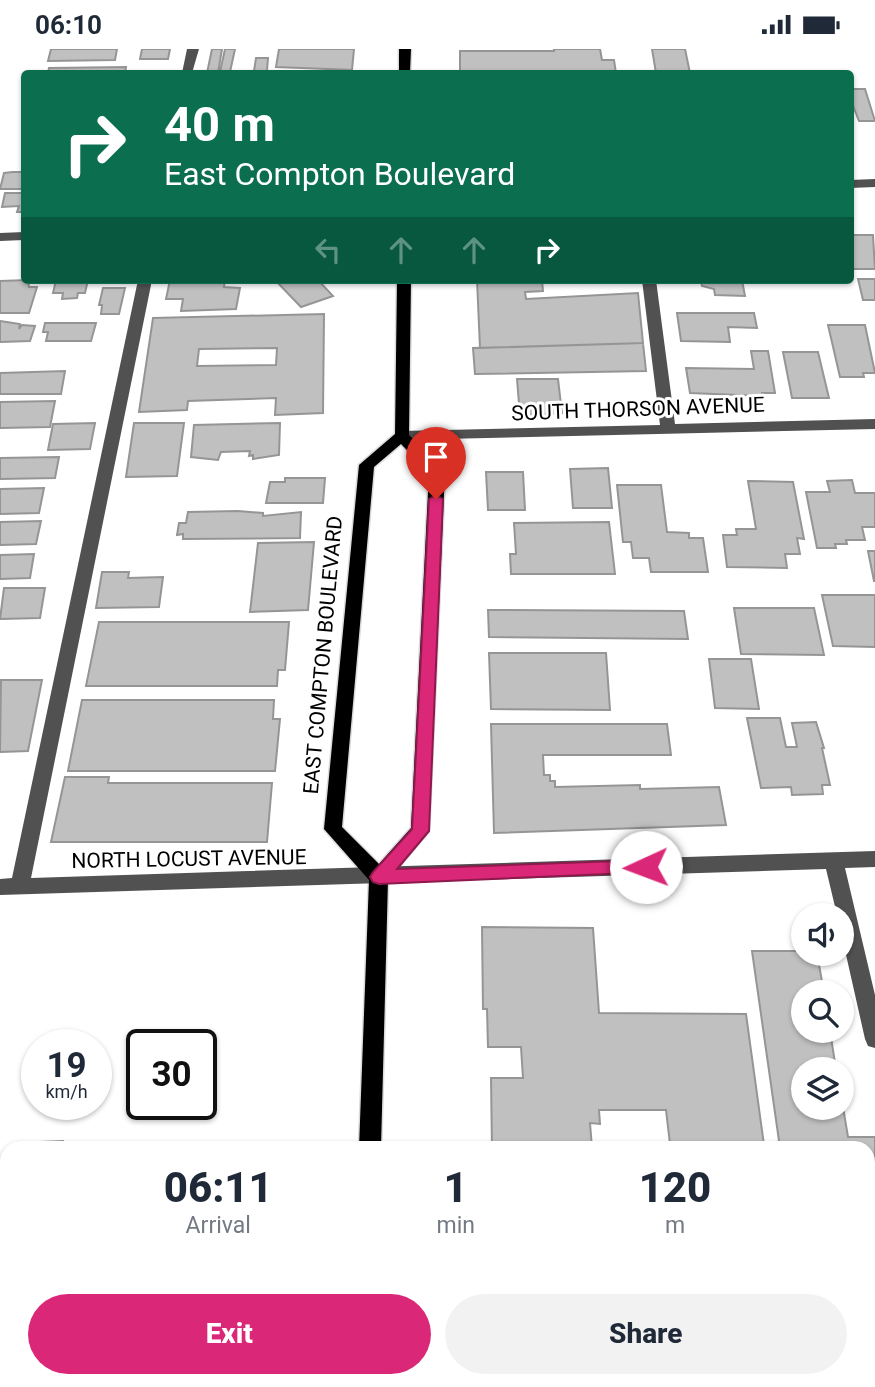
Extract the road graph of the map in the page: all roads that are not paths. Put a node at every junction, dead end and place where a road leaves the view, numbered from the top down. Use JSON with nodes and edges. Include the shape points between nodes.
{"nodes":[{"id":1,"x":193,"y":49,"type":"edge"},
{"id":2,"x":405,"y":49,"type":"edge"},
{"id":3,"x":188,"y":70,"type":"edge"},
{"id":4,"x":405,"y":70,"type":"edge"},
{"id":5,"x":875,"y":183,"type":"edge"},
{"id":6,"x":854,"y":184,"type":"edge"},
{"id":7,"x":21,"y":236,"type":"edge"},
{"id":8,"x":0,"y":237,"type":"edge"},
{"id":9,"x":144,"y":284,"type":"edge"},
{"id":10,"x":404,"y":284,"type":"edge"},
{"id":11,"x":650,"y":284,"type":"edge"},
{"id":12,"x":875,"y":424,"type":"edge"},
{"id":13,"x":668,"y":429,"type":"junction"},
{"id":14,"x":402,"y":436,"type":"junction"},
{"id":15,"x":875,"y":859,"type":"edge"},
{"id":16,"x":834,"y":860,"type":"junction"},
{"id":17,"x":379,"y":877,"type":"junction"},
{"id":18,"x":20,"y":886,"type":"junction"},
{"id":19,"x":0,"y":887,"type":"edge"},
{"id":20,"x":875,"y":1038,"type":"edge"},
{"id":21,"x":370,"y":1141,"type":"edge"}],
"edges":[{"from":1,"to":3,"type":"street"},
{"from":2,"to":4,"type":"main road"},
{"from":5,"to":6,"type":"street"},
{"from":7,"to":8,"type":"street"},
{"from":9,"to":18,"type":"street"},
{"from":10,"to":14,"type":"main road"},
{"from":11,"to":13,"type":"street"},
{"from":12,"to":13,"type":"street","name":"SOUTH THORSON AVENUE"},
{"from":13,"to":14,"type":"street","name":"SOUTH THORSON AVENUE"},
{"from":14,"to":17,"type":"main road","via":[[437,472],[420,831]]},
{"from":14,"to":17,"type":"main road","name":"EAST COMPTON BOULEVARD","via":[[367,465],[333,829]]},
{"from":15,"to":16,"type":"street","name":"NORTH LOCUST AVENUE"},
{"from":16,"to":17,"type":"street","name":"NORTH LOCUST AVENUE"},
{"from":16,"to":20,"type":"street"},
{"from":17,"to":18,"type":"street","name":"NORTH LOCUST AVENUE"},
{"from":17,"to":21,"type":"main road"},
{"from":18,"to":19,"type":"street","name":"NORTH LOCUST AVENUE"}]}
